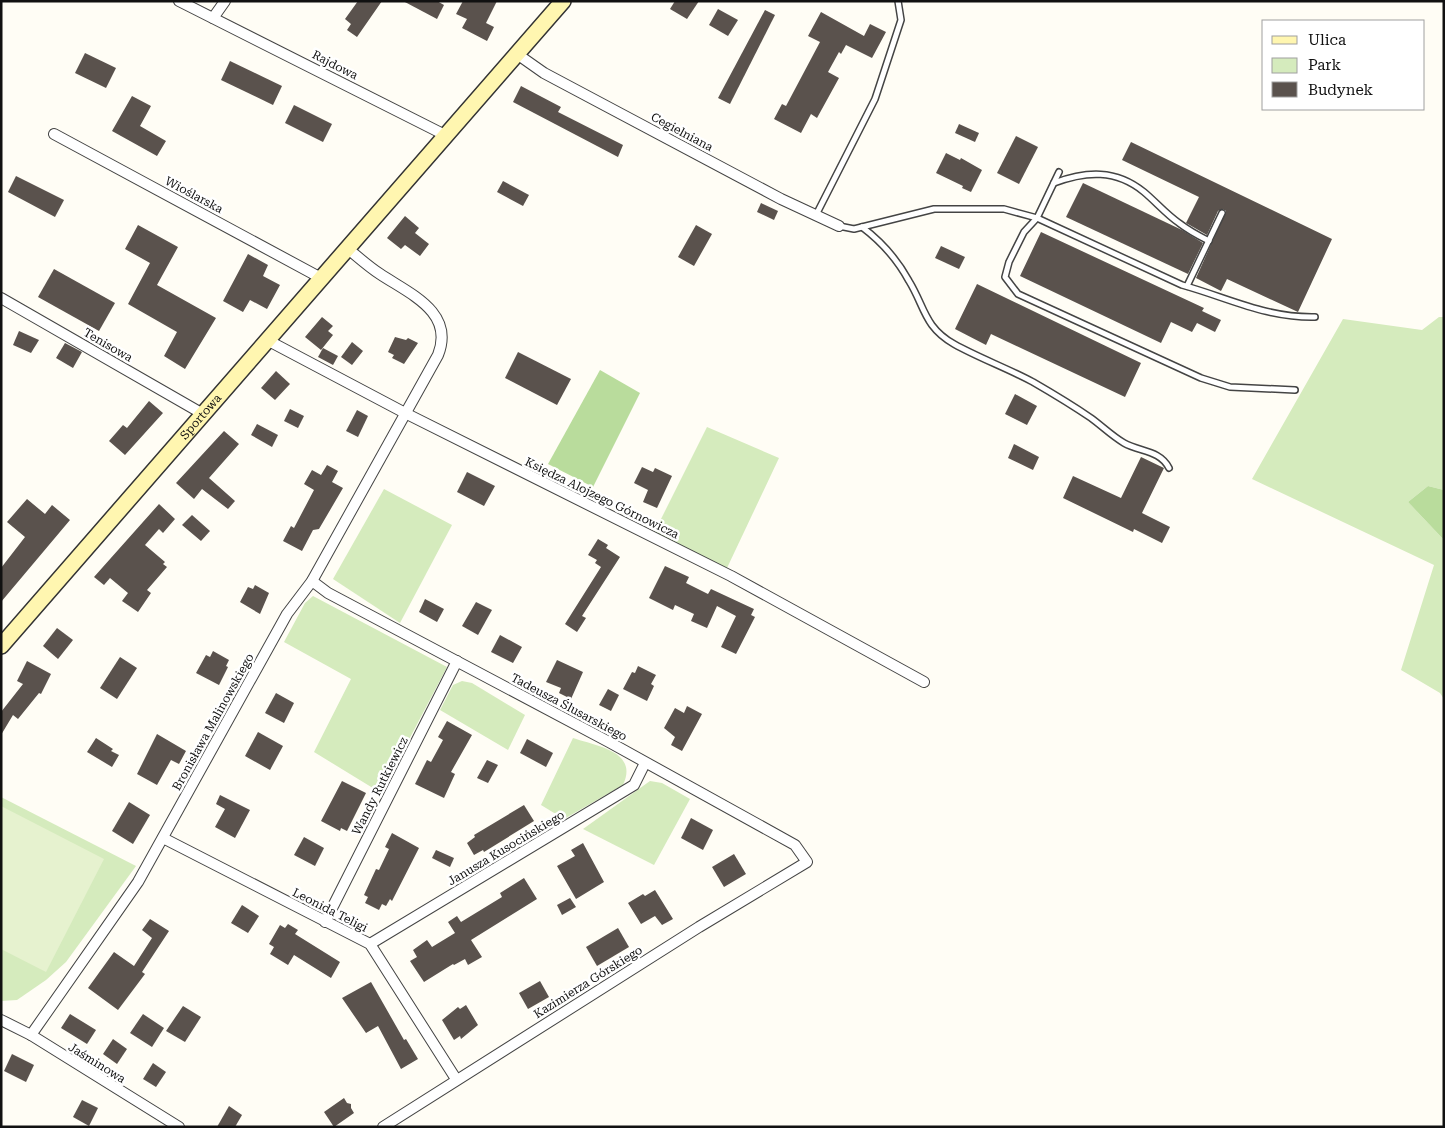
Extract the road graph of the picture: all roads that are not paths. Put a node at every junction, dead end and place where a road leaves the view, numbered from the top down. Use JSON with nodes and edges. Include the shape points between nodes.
{"nodes":[{"id":1,"x":179,"y":1,"type":"edge"},
{"id":2,"x":225,"y":1,"type":"edge"},
{"id":3,"x":563,"y":1,"type":"edge"},
{"id":4,"x":898,"y":1,"type":"edge"},
{"id":5,"x":213,"y":18,"type":"junction"},
{"id":6,"x":517,"y":54,"type":"junction"},
{"id":7,"x":54,"y":134,"type":"dead end"},
{"id":8,"x":445,"y":135,"type":"junction"},
{"id":9,"x":1059,"y":172,"type":"dead end"},
{"id":10,"x":1053,"y":184,"type":"junction"},
{"id":11,"x":1222,"y":213,"type":"dead end"},
{"id":12,"x":816,"y":216,"type":"junction"},
{"id":13,"x":1036,"y":218,"type":"junction"},
{"id":14,"x":839,"y":226,"type":"joint"},
{"id":15,"x":862,"y":227,"type":"junction"},
{"id":16,"x":1209,"y":241,"type":"junction"},
{"id":17,"x":347,"y":248,"type":"junction"},
{"id":18,"x":321,"y":278,"type":"junction"},
{"id":19,"x":1187,"y":286,"type":"junction"},
{"id":20,"x":1,"y":298,"type":"edge"},
{"id":21,"x":1315,"y":317,"type":"dead end"},
{"id":22,"x":267,"y":340,"type":"junction"},
{"id":23,"x":1294,"y":390,"type":"dead end"},
{"id":24,"x":203,"y":414,"type":"junction"},
{"id":25,"x":407,"y":414,"type":"junction"},
{"id":26,"x":1169,"y":468,"type":"dead end"},
{"id":27,"x":312,"y":581,"type":"junction"},
{"id":28,"x":1,"y":646,"type":"edge"},
{"id":29,"x":456,"y":661,"type":"junction"},
{"id":30,"x":924,"y":682,"type":"dead end"},
{"id":31,"x":645,"y":763,"type":"junction"},
{"id":32,"x":163,"y":838,"type":"junction"},
{"id":33,"x":807,"y":862,"type":"joint"},
{"id":34,"x":325,"y":922,"type":"junction"},
{"id":35,"x":370,"y":944,"type":"junction"},
{"id":36,"x":1,"y":1020,"type":"edge"},
{"id":37,"x":31,"y":1035,"type":"junction"},
{"id":38,"x":456,"y":1079,"type":"junction"},
{"id":39,"x":179,"y":1127,"type":"edge"},
{"id":40,"x":383,"y":1127,"type":"edge"}],
"edges":[{"from":1,"to":5,"type":"street","name":"Rajdowa"},
{"from":2,"to":5,"type":"street"},
{"from":3,"to":6,"type":"street","name":"Sportowa"},
{"from":4,"to":12,"type":"lane","via":[[901,20],[875,100]]},
{"from":5,"to":8,"type":"street","name":"Rajdowa"},
{"from":6,"to":8,"type":"street","name":"Sportowa"},
{"from":6,"to":12,"type":"street","name":"Cegielniana","via":[[544,73]]},
{"from":7,"to":18,"type":"street","name":"Wioślarska"},
{"from":8,"to":17,"type":"street","name":"Sportowa"},
{"from":9,"to":10,"type":"lane"},
{"from":10,"to":13,"type":"lane"},
{"from":10,"to":16,"type":"lane","via":[[1086,173],[1125,179],[1178,223]]},
{"from":11,"to":16,"type":"lane"},
{"from":12,"to":14,"type":"street","name":"Cegielniana"},
{"from":13,"to":15,"type":"lane","via":[[1004,209],[934,209]]},
{"from":13,"to":19,"type":"lane"},
{"from":13,"to":23,"type":"lane","via":[[1024,232],[1009,262],[1006,277],[1018,294],[1201,378],[1230,387]]},
{"from":14,"to":15,"type":"lane"},
{"from":15,"to":26,"type":"lane","via":[[894,257],[930,325],[938,333],[1032,382],[1125,444],[1157,455],[1166,461]]},
{"from":16,"to":19,"type":"lane"},
{"from":17,"to":18,"type":"street","name":"Sportowa"},
{"from":17,"to":25,"type":"street","name":"Bronisława Malinowskiego","via":[[426,305],[439,321],[443,344]]},
{"from":18,"to":22,"type":"street","name":"Sportowa"},
{"from":19,"to":21,"type":"lane","via":[[1274,315]]},
{"from":20,"to":24,"type":"street","name":"Tenisowa"},
{"from":22,"to":24,"type":"street","name":"Sportowa"},
{"from":22,"to":25,"type":"street","name":"Księdza Alojzego Górnowicza"},
{"from":24,"to":28,"type":"street","name":"Sportowa"},
{"from":25,"to":27,"type":"street","name":"Bronisława Malinowskiego"},
{"from":25,"to":30,"type":"street","name":"Księdza Alojzego Górnowicza","via":[[731,576]]},
{"from":27,"to":29,"type":"street","name":"Tadeusza Ślusarskiego","via":[[328,593]]},
{"from":27,"to":32,"type":"street","name":"Bronisława Malinowskiego","via":[[287,614]]},
{"from":29,"to":31,"type":"street","name":"Tadeusza Ślusarskiego"},
{"from":29,"to":34,"type":"street","name":"Wandy Rutkiewicz"},
{"from":31,"to":33,"type":"street","name":"Tadeusza Ślusarskiego","via":[[795,846]]},
{"from":31,"to":35,"type":"street","name":"Janusza Kusocińskiego","via":[[634,785]]},
{"from":32,"to":34,"type":"street","name":"Leonida Teligi"},
{"from":32,"to":37,"type":"street","name":"Bronisława Malinowskiego","via":[[138,882]]},
{"from":33,"to":38,"type":"street","name":"Kazimierza Górskiego"},
{"from":34,"to":35,"type":"street","name":"Leonida Teligi"},
{"from":35,"to":38,"type":"street","name":"Leonida Teligi"},
{"from":36,"to":37,"type":"street","name":"Jaśminowa"},
{"from":37,"to":39,"type":"street","name":"Jaśminowa"},
{"from":38,"to":40,"type":"street","name":"Kazimierza Górskiego"}]}
